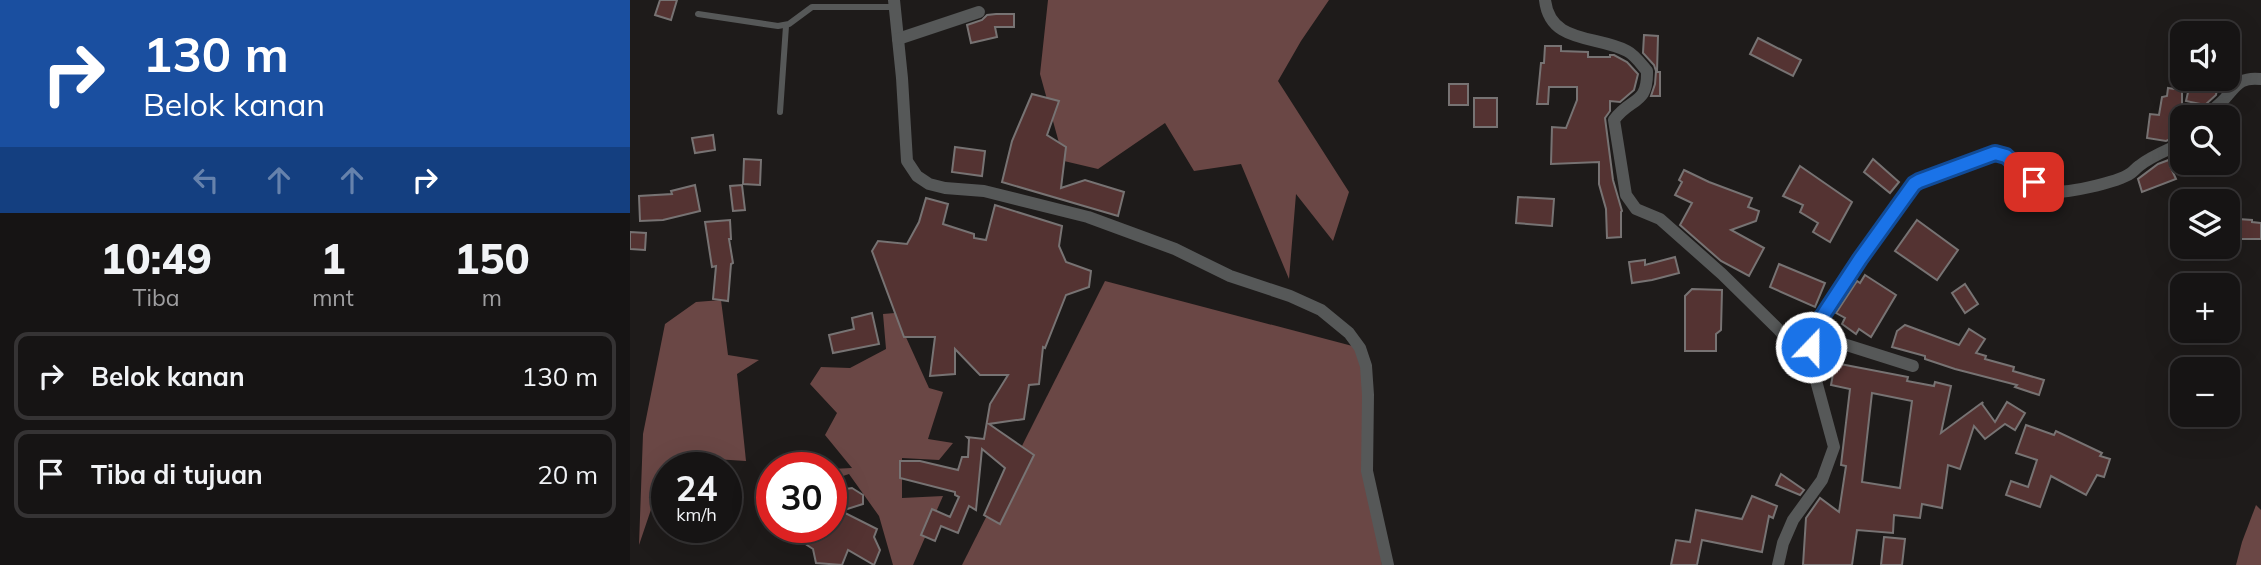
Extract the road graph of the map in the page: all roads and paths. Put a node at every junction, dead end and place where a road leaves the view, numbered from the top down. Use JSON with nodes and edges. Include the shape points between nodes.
{"nodes":[{"id":1,"x":1545,"y":0,"type":"edge"},
{"id":2,"x":894,"y":3,"type":"edge"},
{"id":3,"x":979,"y":12,"type":"dead end"},
{"id":4,"x":698,"y":14,"type":"dead end"},
{"id":5,"x":786,"y":26,"type":"junction"},
{"id":6,"x":898,"y":39,"type":"junction"},
{"id":7,"x":2261,"y":79,"type":"edge"},
{"id":8,"x":2219,"y":105,"type":"edge"},
{"id":9,"x":780,"y":112,"type":"dead end"},
{"id":10,"x":2170,"y":149,"type":"edge"},
{"id":11,"x":1815,"y":335,"type":"junction"},
{"id":12,"x":1809,"y":364,"type":"junction"},
{"id":13,"x":1913,"y":366,"type":"dead end"},
{"id":14,"x":1388,"y":565,"type":"edge"},
{"id":15,"x":1778,"y":565,"type":"edge"}],
"edges":[{"from":1,"to":12,"type":"street","via":[[1546,12],[1566,34],[1630,52],[1647,71],[1647,87],[1614,120],[1626,195],[1636,209],[1660,219]]},
{"from":2,"to":5,"type":"lane","via":[[812,6]]},
{"from":2,"to":6,"type":"street"},
{"from":3,"to":6,"type":"street"},
{"from":4,"to":5,"type":"lane"},
{"from":5,"to":9,"type":"lane"},
{"from":6,"to":14,"type":"street","via":[[907,161],[929,184],[984,191],[1088,217],[1290,296],[1321,310],[1349,333],[1366,366],[1367,471]]},
{"from":7,"to":8,"type":"street","via":[[2248,78],[2236,84]]},
{"from":10,"to":11,"type":"street","via":[[2130,174],[2054,193],[2043,190],[2006,156],[1995,153],[1919,181],[1860,259],[1818,323]]},
{"from":11,"to":12,"type":"street"},
{"from":11,"to":13,"type":"street"},
{"from":12,"to":15,"type":"street","via":[[1834,447],[1822,480],[1793,520]]}]}
